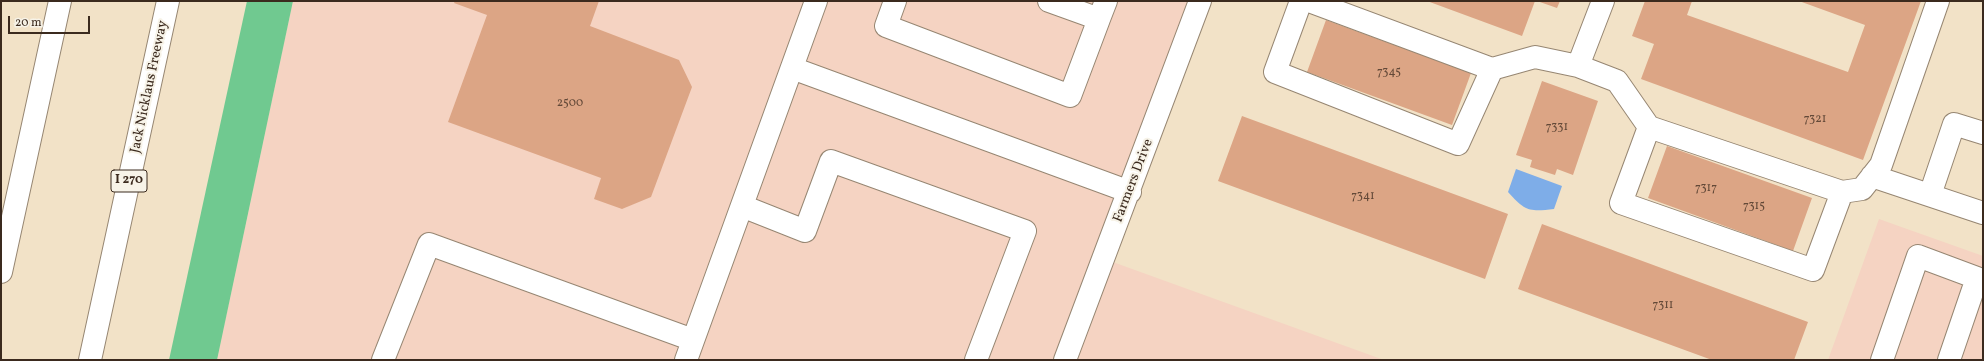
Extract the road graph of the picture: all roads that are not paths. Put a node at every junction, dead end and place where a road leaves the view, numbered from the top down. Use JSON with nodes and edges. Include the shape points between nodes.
{"nodes":[{"id":1,"x":60,"y":1,"type":"edge"},
{"id":2,"x":168,"y":1,"type":"edge"},
{"id":3,"x":816,"y":1,"type":"edge"},
{"id":4,"x":895,"y":1,"type":"edge"},
{"id":5,"x":1049,"y":1,"type":"edge"},
{"id":6,"x":1200,"y":1,"type":"edge"},
{"id":7,"x":1301,"y":1,"type":"edge"},
{"id":8,"x":1309,"y":1,"type":"edge"},
{"id":9,"x":1603,"y":1,"type":"edge"},
{"id":10,"x":1938,"y":1,"type":"edge"},
{"id":11,"x":1103,"y":10,"type":"edge"},
{"id":12,"x":1578,"y":66,"type":"junction"},
{"id":13,"x":792,"y":68,"type":"junction"},
{"id":14,"x":1492,"y":68,"type":"junction"},
{"id":15,"x":1649,"y":127,"type":"junction"},
{"id":16,"x":1983,"y":133,"type":"edge"},
{"id":17,"x":1872,"y":176,"type":"junction"},
{"id":18,"x":1130,"y":192,"type":"junction"},
{"id":19,"x":1842,"y":192,"type":"junction"},
{"id":20,"x":1930,"y":196,"type":"junction"},
{"id":21,"x":742,"y":206,"type":"junction"},
{"id":22,"x":1983,"y":213,"type":"edge"},
{"id":23,"x":1,"y":272,"type":"edge"},
{"id":24,"x":693,"y":340,"type":"junction"},
{"id":25,"x":90,"y":360,"type":"edge"},
{"id":26,"x":383,"y":360,"type":"edge"},
{"id":27,"x":686,"y":360,"type":"edge"},
{"id":28,"x":976,"y":360,"type":"edge"},
{"id":29,"x":1066,"y":360,"type":"edge"},
{"id":30,"x":1882,"y":360,"type":"edge"},
{"id":31,"x":1949,"y":360,"type":"edge"}],
"edges":[{"from":1,"to":23,"type":"main road"},
{"from":2,"to":25,"type":"main road","name":"Jack Nicklaus Freeway","number":"I 270"},
{"from":3,"to":13,"type":"main road"},
{"from":4,"to":11,"type":"main road","via":[[886,26],[1070,96]]},
{"from":5,"to":11,"type":"main road"},
{"from":6,"to":18,"type":"main road","name":"Farmers Drive"},
{"from":7,"to":14,"type":"main road","via":[[1275,72],[1458,144]]},
{"from":8,"to":14,"type":"main road"},
{"from":9,"to":12,"type":"main road"},
{"from":10,"to":17,"type":"main road","via":[[1881,165]]},
{"from":12,"to":14,"type":"main road","via":[[1535,57]]},
{"from":12,"to":15,"type":"main road","via":[[1617,81]]},
{"from":13,"to":18,"type":"main road"},
{"from":13,"to":21,"type":"main road"},
{"from":15,"to":19,"type":"main road"},
{"from":15,"to":19,"type":"main road","via":[[1621,203],[1813,270]]},
{"from":16,"to":20,"type":"main road","via":[[1954,124]]},
{"from":17,"to":19,"type":"main road","via":[[1862,189]]},
{"from":17,"to":20,"type":"main road"},
{"from":18,"to":29,"type":"main road","name":"Farmers Drive"},
{"from":20,"to":22,"type":"main road"},
{"from":21,"to":24,"type":"main road"},
{"from":21,"to":28,"type":"main road","via":[[805,232],[831,162],[1025,231]]},
{"from":24,"to":26,"type":"main road","via":[[429,244]]},
{"from":24,"to":27,"type":"main road"},
{"from":30,"to":31,"type":"main road","via":[[1918,256],[1978,278]]}]}
